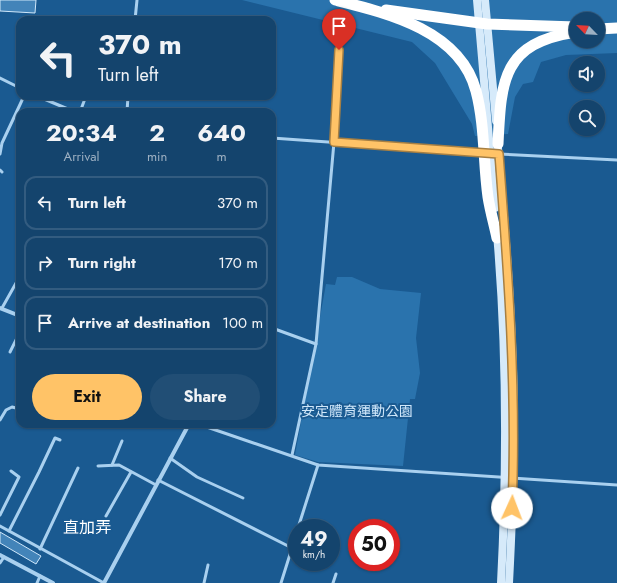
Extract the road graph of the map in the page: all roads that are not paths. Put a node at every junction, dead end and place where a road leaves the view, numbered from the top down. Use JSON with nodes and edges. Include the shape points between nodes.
{"nodes":[{"id":1,"x":136,"y":0,"type":"edge"},
{"id":2,"x":334,"y":0,"type":"edge"},
{"id":3,"x":477,"y":0,"type":"edge"},
{"id":4,"x":485,"y":0,"type":"edge"},
{"id":5,"x":363,"y":7,"type":"junction"},
{"id":6,"x":135,"y":16,"type":"edge"},
{"id":7,"x":483,"y":23,"type":"junction"},
{"id":8,"x":569,"y":27,"type":"edge"},
{"id":9,"x":617,"y":28,"type":"edge"},
{"id":10,"x":605,"y":29,"type":"edge"},
{"id":11,"x":569,"y":34,"type":"edge"},
{"id":12,"x":340,"y":35,"type":"dead end"},
{"id":13,"x":0,"y":78,"type":"edge"},
{"id":14,"x":16,"y":86,"type":"edge"},
{"id":15,"x":48,"y":101,"type":"edge"},
{"id":16,"x":65,"y":108,"type":"edge"},
{"id":17,"x":16,"y":113,"type":"edge"},
{"id":18,"x":276,"y":138,"type":"edge"},
{"id":19,"x":334,"y":142,"type":"junction"},
{"id":20,"x":498,"y":149,"type":"junction"},
{"id":21,"x":0,"y":154,"type":"edge"},
{"id":22,"x":487,"y":154,"type":"junction"},
{"id":23,"x":617,"y":160,"type":"edge"},
{"id":24,"x":497,"y":238,"type":"joint"},
{"id":25,"x":16,"y":283,"type":"edge"},
{"id":26,"x":1,"y":308,"type":"edge"},
{"id":27,"x":0,"y":313,"type":"edge"},
{"id":28,"x":16,"y":314,"type":"edge"},
{"id":29,"x":276,"y":329,"type":"edge"},
{"id":30,"x":16,"y":340,"type":"edge"},
{"id":31,"x":316,"y":344,"type":"junction"},
{"id":32,"x":10,"y":352,"type":"dead end"},
{"id":33,"x":16,"y":408,"type":"edge"},
{"id":34,"x":0,"y":420,"type":"edge"},
{"id":35,"x":187,"y":428,"type":"edge"},
{"id":36,"x":210,"y":428,"type":"edge"},
{"id":37,"x":60,"y":440,"type":"dead end"},
{"id":38,"x":122,"y":441,"type":"dead end"},
{"id":39,"x":292,"y":456,"type":"junction"},
{"id":40,"x":170,"y":458,"type":"junction"},
{"id":41,"x":318,"y":465,"type":"junction"},
{"id":42,"x":98,"y":466,"type":"dead end"},
{"id":43,"x":112,"y":466,"type":"junction"},
{"id":44,"x":78,"y":468,"type":"dead end"},
{"id":45,"x":11,"y":471,"type":"dead end"},
{"id":46,"x":131,"y":472,"type":"junction"},
{"id":47,"x":510,"y":477,"type":"junction"},
{"id":48,"x":158,"y":480,"type":"junction"},
{"id":49,"x":156,"y":485,"type":"junction"},
{"id":50,"x":617,"y":485,"type":"edge"},
{"id":51,"x":243,"y":498,"type":"dead end"},
{"id":52,"x":0,"y":515,"type":"edge"},
{"id":53,"x":106,"y":516,"type":"dead end"},
{"id":54,"x":301,"y":519,"type":"edge"},
{"id":55,"x":0,"y":526,"type":"edge"},
{"id":56,"x":9,"y":531,"type":"junction"},
{"id":57,"x":288,"y":546,"type":"edge"},
{"id":58,"x":40,"y":549,"type":"junction"},
{"id":59,"x":2,"y":556,"type":"edge"},
{"id":60,"x":288,"y":561,"type":"edge"},
{"id":61,"x":0,"y":563,"type":"edge"},
{"id":62,"x":208,"y":565,"type":"dead end"},
{"id":63,"x":336,"y":574,"type":"dead end"},
{"id":64,"x":40,"y":576,"type":"junction"},
{"id":65,"x":37,"y":583,"type":"edge"},
{"id":66,"x":53,"y":583,"type":"edge"},
{"id":67,"x":104,"y":583,"type":"edge"},
{"id":68,"x":204,"y":583,"type":"edge"},
{"id":69,"x":281,"y":583,"type":"edge"},
{"id":70,"x":333,"y":583,"type":"edge"},
{"id":71,"x":501,"y":583,"type":"edge"},
{"id":72,"x":509,"y":583,"type":"edge"}],
"edges":[{"from":1,"to":6,"type":"lane"},
{"from":2,"to":5,"type":"highway"},
{"from":3,"to":7,"type":"main road"},
{"from":4,"to":7,"type":"main road"},
{"from":5,"to":7,"type":"highway"},
{"from":5,"to":22,"type":"highway","via":[[414,25],[447,45],[459,58],[476,89]]},
{"from":7,"to":8,"type":"highway"},
{"from":7,"to":20,"type":"main road"},
{"from":7,"to":22,"type":"main road"},
{"from":9,"to":10,"type":"highway"},
{"from":11,"to":20,"type":"highway","via":[[533,44],[512,64],[502,87]]},
{"from":12,"to":19,"type":"lane"},
{"from":13,"to":14,"type":"lane"},
{"from":15,"to":16,"type":"lane"},
{"from":17,"to":21,"type":"lane","via":[[2,143]]},
{"from":18,"to":19,"type":"lane"},
{"from":19,"to":22,"type":"lane"},
{"from":19,"to":31,"type":"lane"},
{"from":20,"to":22,"type":"lane"},
{"from":20,"to":23,"type":"lane"},
{"from":20,"to":47,"type":"main road","via":[[511,323]]},
{"from":22,"to":24,"type":"highway","via":[[488,197]]},
{"from":24,"to":47,"type":"main road"},
{"from":25,"to":26,"type":"lane"},
{"from":26,"to":27,"type":"street"},
{"from":26,"to":28,"type":"street"},
{"from":29,"to":31,"type":"lane"},
{"from":30,"to":32,"type":"lane"},
{"from":31,"to":39,"type":"lane"},
{"from":33,"to":34,"type":"lane","via":[[6,410]]},
{"from":35,"to":40,"type":"street"},
{"from":36,"to":39,"type":"lane"},
{"from":37,"to":56,"type":"lane","via":[[54,438]]},
{"from":38,"to":43,"type":"lane"},
{"from":39,"to":41,"type":"lane"},
{"from":40,"to":48,"type":"street"},
{"from":40,"to":51,"type":"lane","via":[[197,477]]},
{"from":41,"to":47,"type":"lane"},
{"from":41,"to":54,"type":"lane"},
{"from":42,"to":43,"type":"lane"},
{"from":43,"to":46,"type":"lane","via":[[119,465]]},
{"from":44,"to":58,"type":"lane"},
{"from":45,"to":52,"type":"lane","via":[[19,477]]},
{"from":46,"to":49,"type":"lane"},
{"from":46,"to":53,"type":"lane"},
{"from":47,"to":50,"type":"lane"},
{"from":47,"to":71,"type":"main road"},
{"from":47,"to":72,"type":"main road"},
{"from":48,"to":49,"type":"street"},
{"from":48,"to":57,"type":"lane"},
{"from":49,"to":67,"type":"street"},
{"from":55,"to":56,"type":"lane"},
{"from":56,"to":58,"type":"lane"},
{"from":58,"to":67,"type":"lane"},
{"from":59,"to":61,"type":"lane"},
{"from":59,"to":64,"type":"street"},
{"from":60,"to":69,"type":"lane"},
{"from":62,"to":68,"type":"lane"},
{"from":63,"to":70,"type":"lane"},
{"from":64,"to":65,"type":"lane"},
{"from":64,"to":66,"type":"street"}]}
